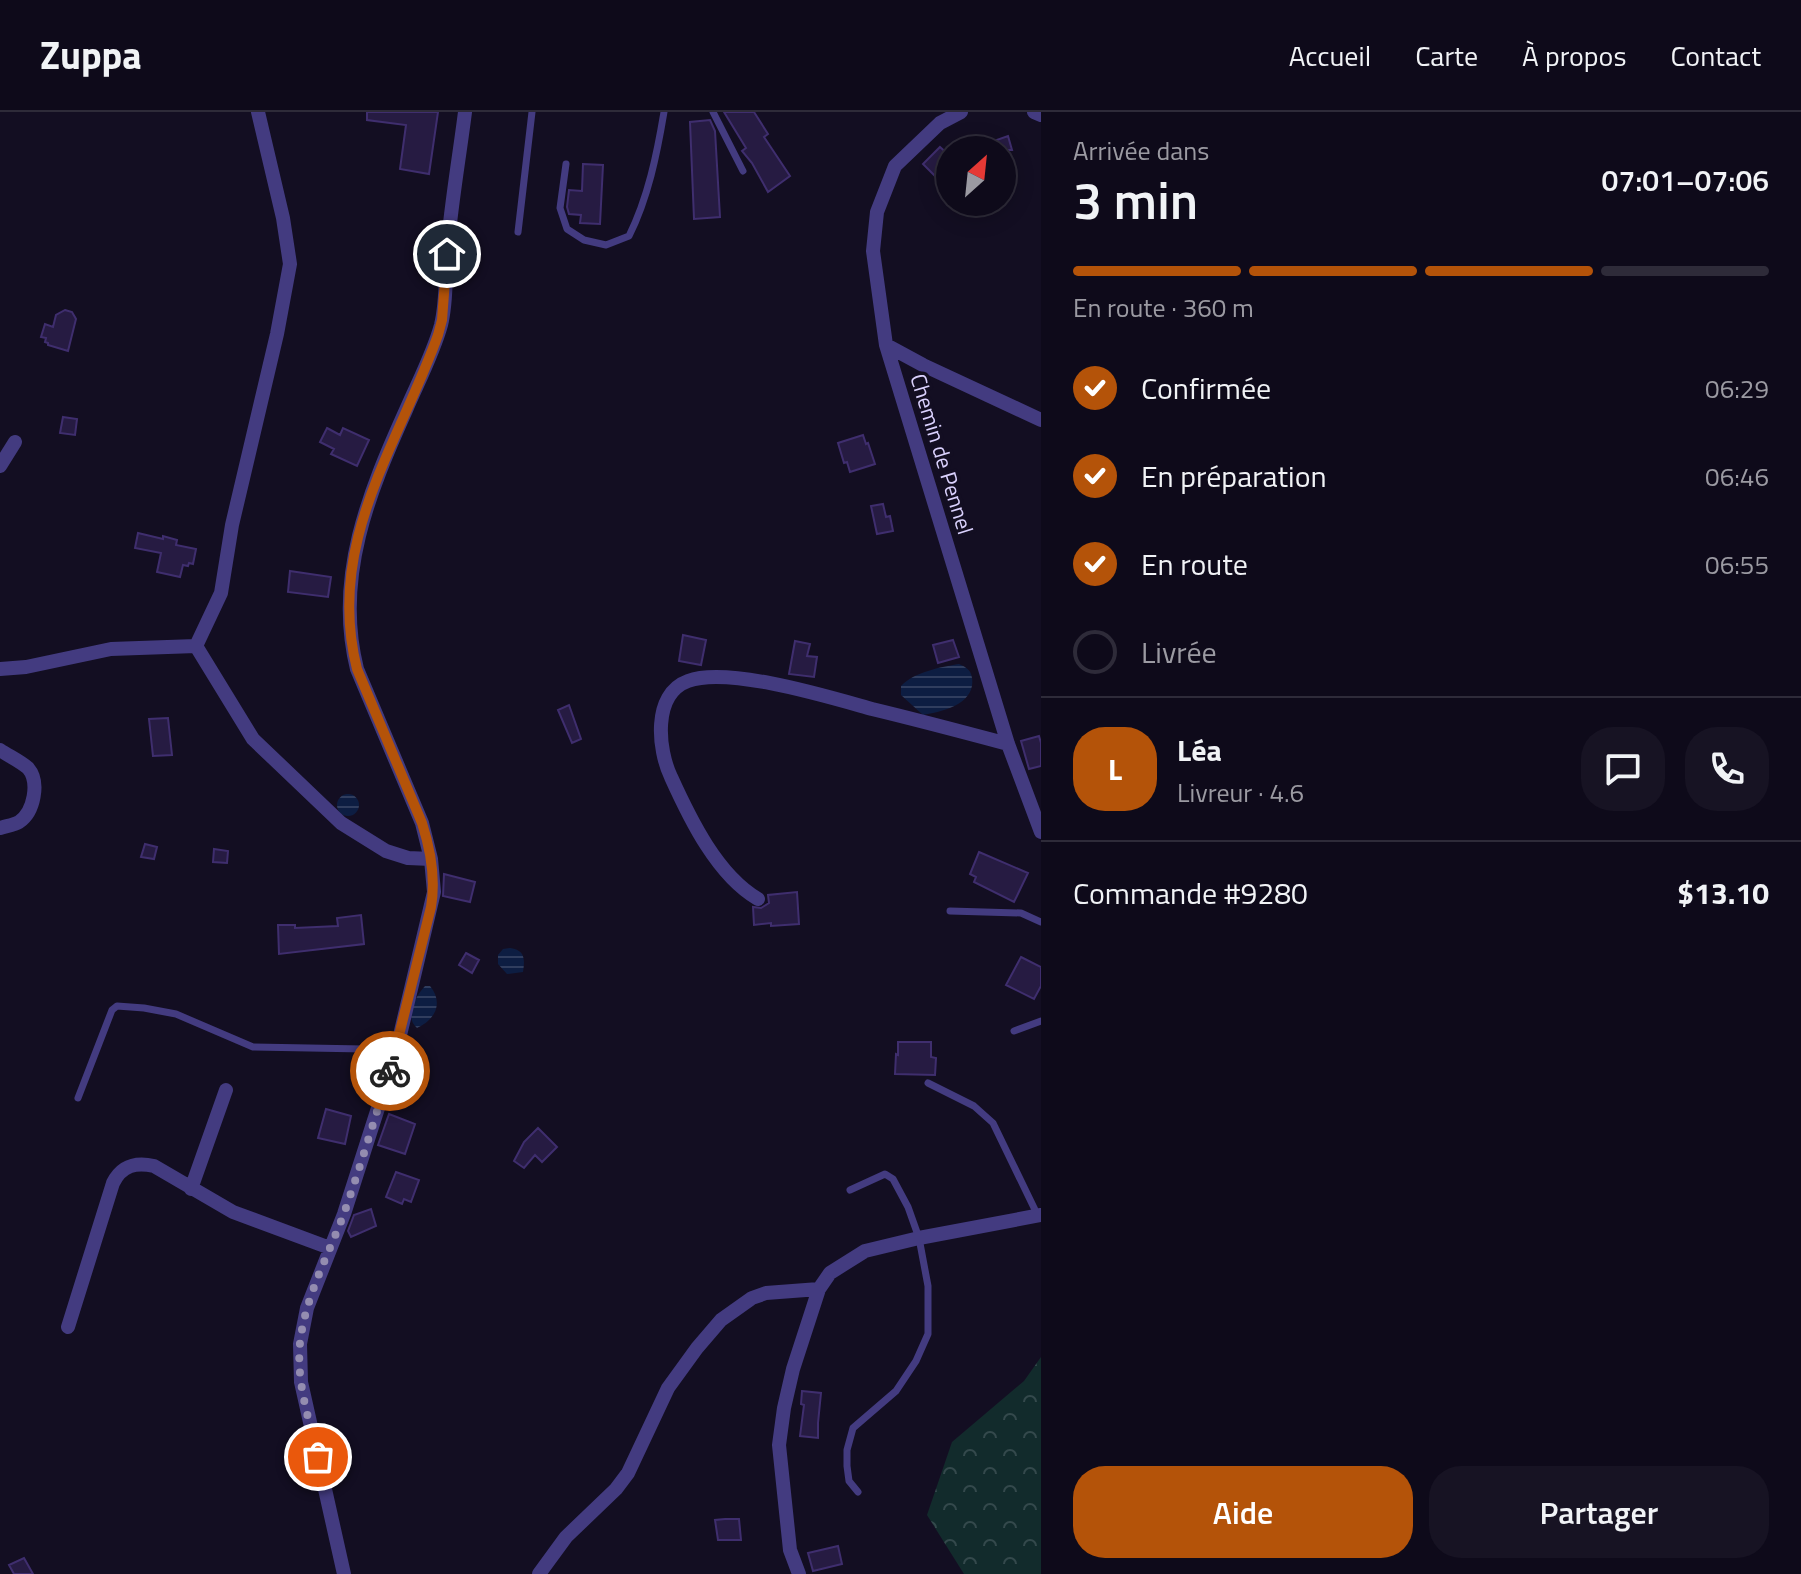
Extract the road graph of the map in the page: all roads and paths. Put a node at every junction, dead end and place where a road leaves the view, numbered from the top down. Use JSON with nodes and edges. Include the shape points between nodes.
{"nodes":[{"id":1,"x":258,"y":112,"type":"edge"},
{"id":2,"x":465,"y":112,"type":"edge"},
{"id":3,"x":532,"y":112,"type":"edge"},
{"id":4,"x":664,"y":112,"type":"edge"},
{"id":5,"x":713,"y":112,"type":"edge"},
{"id":6,"x":961,"y":112,"type":"edge"},
{"id":7,"x":1034,"y":112,"type":"edge"},
{"id":8,"x":1041,"y":115,"type":"edge"},
{"id":9,"x":566,"y":164,"type":"dead end"},
{"id":10,"x":743,"y":171,"type":"dead end"},
{"id":11,"x":518,"y":232,"type":"dead end"},
{"id":12,"x":886,"y":345,"type":"junction"},
{"id":13,"x":1041,"y":420,"type":"edge"},
{"id":14,"x":15,"y":442,"type":"dead end"},
{"id":15,"x":0,"y":466,"type":"edge"},
{"id":16,"x":196,"y":646,"type":"junction"},
{"id":17,"x":0,"y":669,"type":"edge"},
{"id":18,"x":1008,"y":744,"type":"junction"},
{"id":19,"x":0,"y":750,"type":"edge"},
{"id":20,"x":0,"y":828,"type":"edge"},
{"id":21,"x":1041,"y":832,"type":"edge"},
{"id":22,"x":431,"y":859,"type":"junction"},
{"id":23,"x":758,"y":899,"type":"dead end"},
{"id":24,"x":950,"y":911,"type":"dead end"},
{"id":25,"x":1041,"y":922,"type":"edge"},
{"id":26,"x":1041,"y":1021,"type":"edge"},
{"id":27,"x":1014,"y":1031,"type":"dead end"},
{"id":28,"x":396,"y":1052,"type":"junction"},
{"id":29,"x":928,"y":1083,"type":"dead end"},
{"id":30,"x":226,"y":1090,"type":"dead end"},
{"id":31,"x":78,"y":1098,"type":"dead end"},
{"id":32,"x":191,"y":1189,"type":"junction"},
{"id":33,"x":850,"y":1190,"type":"dead end"},
{"id":34,"x":1040,"y":1216,"type":"edge"},
{"id":35,"x":919,"y":1238,"type":"junction"},
{"id":36,"x":330,"y":1248,"type":"junction"},
{"id":37,"x":819,"y":1289,"type":"junction"},
{"id":38,"x":68,"y":1327,"type":"dead end"},
{"id":39,"x":858,"y":1492,"type":"dead end"},
{"id":40,"x":344,"y":1574,"type":"edge"},
{"id":41,"x":539,"y":1574,"type":"edge"},
{"id":42,"x":799,"y":1574,"type":"edge"}],
"edges":[{"from":1,"to":16,"type":"street","via":[[290,264],[221,593]]},
{"from":2,"to":22,"type":"street","via":[[442,320],[369,498],[350,584],[357,669],[412,797]]},
{"from":3,"to":11,"type":"lane"},
{"from":4,"to":9,"type":"lane","via":[[658,150],[629,236],[606,245],[567,229],[560,208]]},
{"from":5,"to":10,"type":"lane"},
{"from":6,"to":12,"type":"street","name":"Chemin de Pennel","via":[[940,123],[895,166],[877,212],[873,251]]},
{"from":7,"to":8,"type":"street"},
{"from":12,"to":13,"type":"street"},
{"from":12,"to":18,"type":"street","name":"Chemin de Pennel"},
{"from":14,"to":15,"type":"street"},
{"from":16,"to":17,"type":"street","via":[[111,649]]},
{"from":16,"to":22,"type":"street","via":[[253,739],[341,823],[386,851]]},
{"from":18,"to":21,"type":"street","name":"Chemin de Pennel"},
{"from":18,"to":23,"type":"street","via":[[783,686],[734,678],[685,681],[670,694],[662,715],[664,762],[691,821],[733,882]]},
{"from":19,"to":20,"type":"street","via":[[26,767],[34,794],[28,813]]},
{"from":22,"to":28,"type":"street","via":[[434,892]]},
{"from":24,"to":25,"type":"lane","via":[[1021,913]]},
{"from":26,"to":27,"type":"lane"},
{"from":28,"to":31,"type":"lane","via":[[253,1047],[176,1014],[117,1006]]},
{"from":28,"to":36,"type":"street"},
{"from":29,"to":34,"type":"lane","via":[[974,1106],[993,1123]]},
{"from":30,"to":32,"type":"street"},
{"from":32,"to":36,"type":"street","via":[[245,1217]]},
{"from":32,"to":38,"type":"street","via":[[154,1166],[133,1165],[119,1172]]},
{"from":33,"to":35,"type":"lane","via":[[885,1174],[893,1179]]},
{"from":34,"to":35,"type":"street"},
{"from":35,"to":37,"type":"street","via":[[865,1251],[830,1273]]},
{"from":35,"to":39,"type":"lane","via":[[928,1286],[928,1334],[896,1391],[853,1428],[847,1466],[849,1481]]},
{"from":36,"to":40,"type":"street","via":[[307,1308],[300,1361]]},
{"from":37,"to":41,"type":"street","via":[[766,1293],[721,1320],[668,1388],[628,1473],[566,1537]]},
{"from":37,"to":42,"type":"street","via":[[793,1369],[779,1445],[790,1550]]}]}
